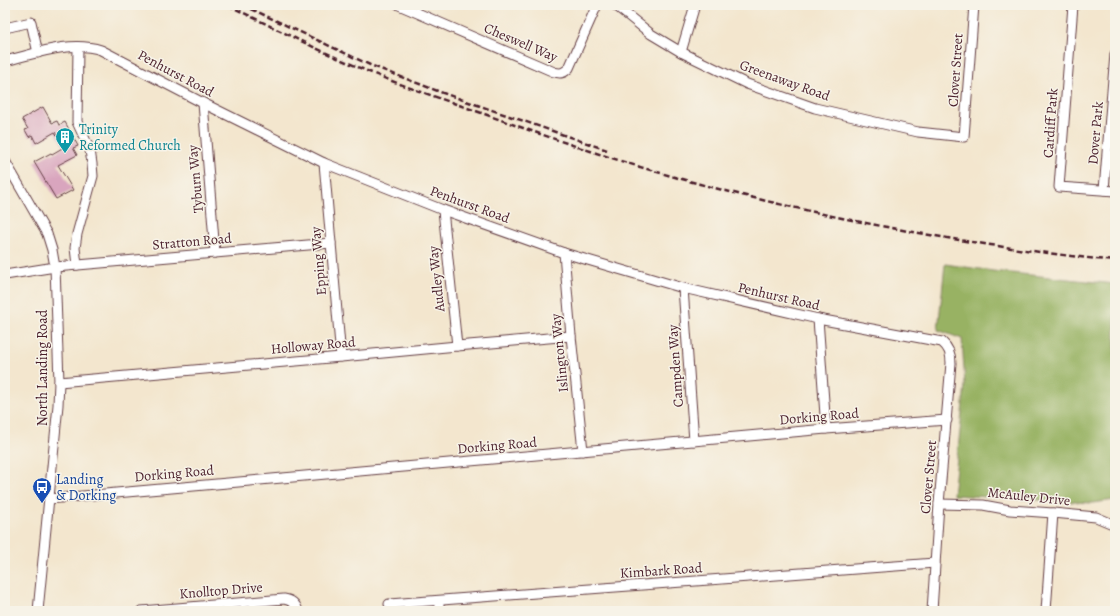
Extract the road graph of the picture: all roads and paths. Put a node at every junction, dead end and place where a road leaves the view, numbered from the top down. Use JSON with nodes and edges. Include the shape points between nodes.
{"nodes":[{"id":1,"x":399,"y":5,"type":"edge"},
{"id":2,"x":597,"y":5,"type":"edge"},
{"id":3,"x":615,"y":5,"type":"edge"},
{"id":4,"x":695,"y":5,"type":"edge"},
{"id":5,"x":974,"y":5,"type":"edge"},
{"id":6,"x":1073,"y":5,"type":"edge"},
{"id":7,"x":5,"y":28,"type":"edge"},
{"id":8,"x":78,"y":47,"type":"junction"},
{"id":9,"x":681,"y":52,"type":"junction"},
{"id":10,"x":38,"y":53,"type":"junction"},
{"id":11,"x":1115,"y":54,"type":"edge"},
{"id":12,"x":5,"y":62,"type":"edge"},
{"id":13,"x":203,"y":103,"type":"junction"},
{"id":14,"x":964,"y":137,"type":"joint"},
{"id":15,"x":5,"y":161,"type":"edge"},
{"id":16,"x":324,"y":163,"type":"junction"},
{"id":17,"x":1104,"y":190,"type":"junction"},
{"id":18,"x":1115,"y":191,"type":"edge"},
{"id":19,"x":443,"y":210,"type":"junction"},
{"id":20,"x":331,"y":243,"type":"junction"},
{"id":21,"x":215,"y":253,"type":"junction"},
{"id":22,"x":564,"y":253,"type":"junction"},
{"id":23,"x":77,"y":265,"type":"junction"},
{"id":24,"x":55,"y":267,"type":"junction"},
{"id":25,"x":5,"y":275,"type":"edge"},
{"id":26,"x":683,"y":288,"type":"junction"},
{"id":27,"x":818,"y":319,"type":"junction"},
{"id":28,"x":571,"y":336,"type":"junction"},
{"id":29,"x":457,"y":346,"type":"junction"},
{"id":30,"x":946,"y":346,"type":"joint"},
{"id":31,"x":341,"y":357,"type":"junction"},
{"id":32,"x":59,"y":382,"type":"junction"},
{"id":33,"x":946,"y":420,"type":"junction"},
{"id":34,"x":826,"y":429,"type":"junction"},
{"id":35,"x":694,"y":441,"type":"junction"},
{"id":36,"x":583,"y":451,"type":"junction"},
{"id":37,"x":49,"y":498,"type":"junction"},
{"id":38,"x":939,"y":504,"type":"junction"},
{"id":39,"x":1054,"y":513,"type":"junction"},
{"id":40,"x":1115,"y":525,"type":"edge"},
{"id":41,"x":935,"y":563,"type":"junction"},
{"id":42,"x":439,"y":601,"type":"junction"},
{"id":43,"x":389,"y":604,"type":"dead end"},
{"id":44,"x":38,"y":611,"type":"edge"},
{"id":45,"x":141,"y":611,"type":"edge"},
{"id":46,"x":298,"y":611,"type":"edge"},
{"id":47,"x":440,"y":611,"type":"edge"},
{"id":48,"x":932,"y":611,"type":"edge"},
{"id":49,"x":1046,"y":611,"type":"edge"}],
"edges":[{"from":1,"to":2,"type":"street","name":"Cheswell Way","via":[[561,73],[569,68]]},
{"from":3,"to":9,"type":"street","name":"Greenaway Road","via":[[651,34]]},
{"from":4,"to":9,"type":"street"},
{"from":5,"to":14,"type":"street","name":"Clover Street"},
{"from":6,"to":17,"type":"street","name":"Cardiff Park","via":[[1059,187]]},
{"from":7,"to":10,"type":"street","via":[[31,22]]},
{"from":8,"to":10,"type":"street","name":"Penhurst Road"},
{"from":8,"to":13,"type":"street","name":"Penhurst Road","via":[[101,50]]},
{"from":8,"to":23,"type":"street","via":[[77,122],[90,150],[93,176],[77,234]]},
{"from":9,"to":14,"type":"street","name":"Greenaway Road","via":[[747,84],[815,108],[918,132]]},
{"from":10,"to":12,"type":"street","name":"Penhurst Road"},
{"from":11,"to":17,"type":"street","name":"Dover Park"},
{"from":13,"to":16,"type":"street","name":"Penhurst Road"},
{"from":13,"to":21,"type":"street","name":"Tyburn Way"},
{"from":15,"to":24,"type":"street","name":"North Landing Road","via":[[47,234]]},
{"from":16,"to":19,"type":"street","name":"Penhurst Road"},
{"from":16,"to":20,"type":"street","name":"Epping Way"},
{"from":17,"to":18,"type":"street","name":"Cardiff Park"},
{"from":19,"to":22,"type":"street","name":"Penhurst Road"},
{"from":19,"to":29,"type":"street","name":"Audley Way"},
{"from":20,"to":21,"type":"street","name":"Stratton Road"},
{"from":20,"to":31,"type":"street","name":"Epping Way"},
{"from":21,"to":23,"type":"street","name":"Stratton Road"},
{"from":22,"to":26,"type":"street","name":"Penhurst Road"},
{"from":22,"to":28,"type":"street","name":"Islington Way"},
{"from":23,"to":24,"type":"street","name":"Stratton Road"},
{"from":24,"to":25,"type":"street","name":"Stratton Road"},
{"from":24,"to":32,"type":"street","name":"North Landing Road"},
{"from":26,"to":27,"type":"street","name":"Penhurst Road"},
{"from":26,"to":35,"type":"street","name":"Campden Way"},
{"from":27,"to":30,"type":"street","name":"Penhurst Road","via":[[935,340]]},
{"from":27,"to":34,"type":"street"},
{"from":28,"to":29,"type":"street","name":"Holloway Road"},
{"from":28,"to":36,"type":"street","name":"Islington Way"},
{"from":29,"to":31,"type":"street","name":"Holloway Road"},
{"from":30,"to":33,"type":"street","name":"Clover Street","via":[[951,355],[951,363]]},
{"from":31,"to":32,"type":"street","name":"Holloway Road"},
{"from":32,"to":37,"type":"street","name":"North Landing Road"},
{"from":33,"to":34,"type":"street","name":"Dorking Road"},
{"from":33,"to":38,"type":"street","name":"Clover Street"},
{"from":34,"to":35,"type":"street","name":"Dorking Road"},
{"from":35,"to":36,"type":"street","name":"Dorking Road"},
{"from":36,"to":37,"type":"street","name":"Dorking Road"},
{"from":37,"to":44,"type":"street","name":"North Landing Road"},
{"from":38,"to":39,"type":"street","name":"McAuley Drive","via":[[983,505]]},
{"from":38,"to":41,"type":"street","name":"Clover Street"},
{"from":39,"to":40,"type":"street","name":"McAuley Drive","via":[[1096,517]]},
{"from":39,"to":49,"type":"street"},
{"from":41,"to":42,"type":"street","name":"Kimbark Road"},
{"from":41,"to":48,"type":"street","name":"Clover Street"},
{"from":42,"to":43,"type":"street","name":"Kimbark Road"},
{"from":42,"to":47,"type":"street"},
{"from":45,"to":46,"type":"street","name":"Knolltop Drive","via":[[284,599],[292,602]]}]}
